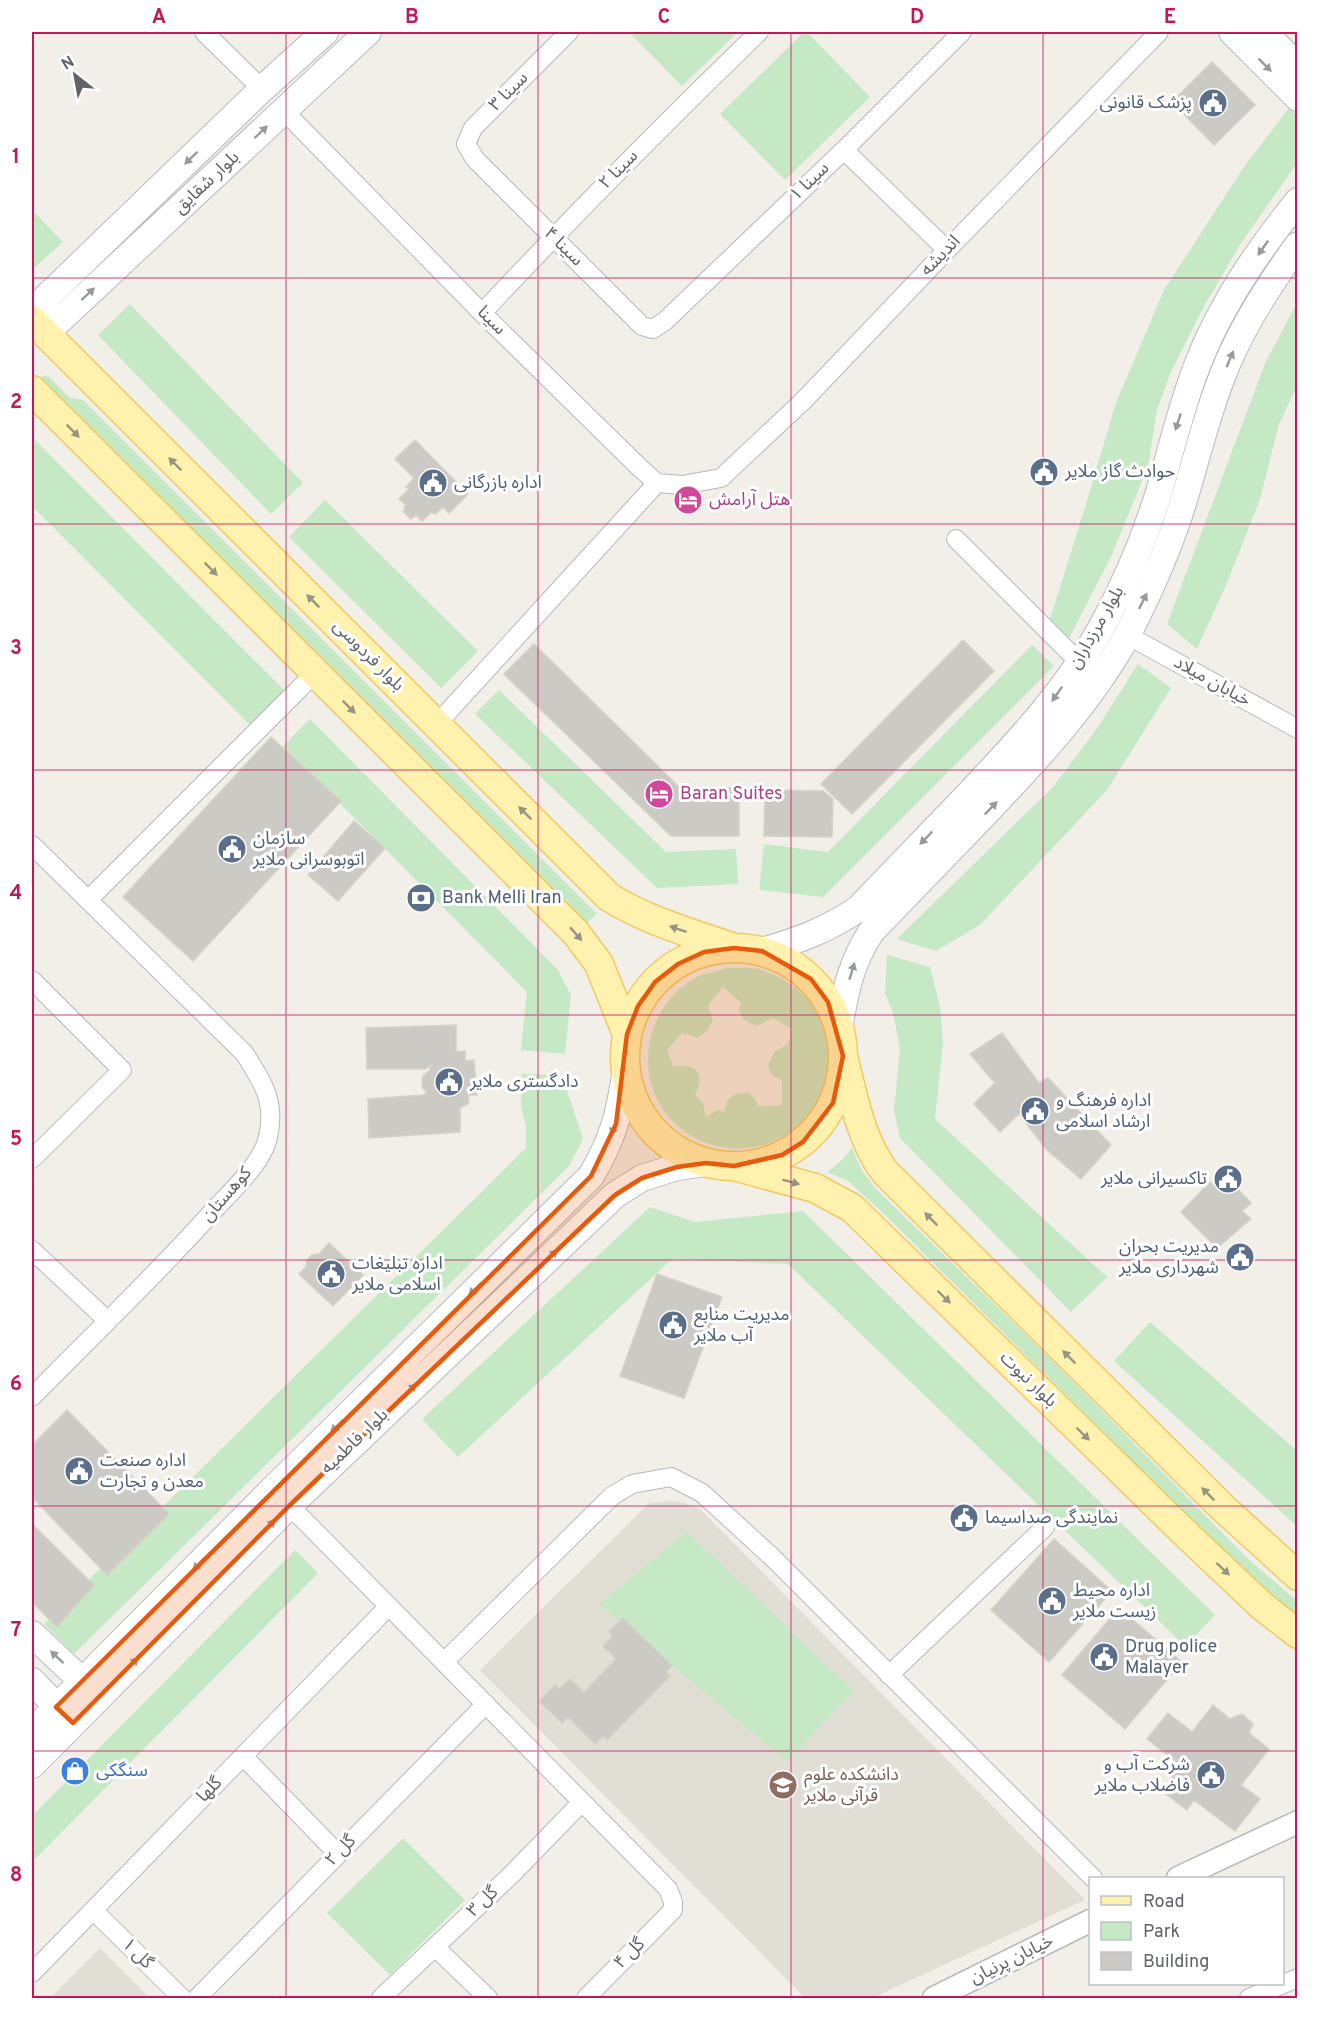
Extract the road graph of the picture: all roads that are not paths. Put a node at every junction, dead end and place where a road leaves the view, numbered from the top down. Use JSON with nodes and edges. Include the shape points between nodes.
{"nodes":[{"id":1,"x":204,"y":32,"type":"edge"},
{"id":2,"x":325,"y":32,"type":"edge"},
{"id":3,"x":368,"y":32,"type":"edge"},
{"id":4,"x":569,"y":32,"type":"edge"},
{"id":5,"x":759,"y":32,"type":"edge"},
{"id":6,"x":962,"y":32,"type":"edge"},
{"id":7,"x":1159,"y":32,"type":"edge"},
{"id":8,"x":1232,"y":32,"type":"edge"},
{"id":9,"x":1264,"y":32,"type":"edge"},
{"id":10,"x":1298,"y":67,"type":"edge"},
{"id":11,"x":262,"y":89,"type":"junction"},
{"id":12,"x":1298,"y":98,"type":"edge"},
{"id":13,"x":284,"y":111,"type":"junction"},
{"id":14,"x":844,"y":150,"type":"junction"},
{"id":15,"x":475,"y":159,"type":"joint"},
{"id":16,"x":1298,"y":201,"type":"edge"},
{"id":17,"x":553,"y":237,"type":"junction"},
{"id":18,"x":1298,"y":245,"type":"edge"},
{"id":19,"x":947,"y":250,"type":"junction"},
{"id":20,"x":482,"y":313,"type":"junction"},
{"id":21,"x":35,"y":328,"type":"edge"},
{"id":22,"x":653,"y":329,"type":"joint"},
{"id":23,"x":32,"y":390,"type":"edge"},
{"id":24,"x":657,"y":483,"type":"junction"},
{"id":25,"x":956,"y":539,"type":"dead end"},
{"id":26,"x":1127,"y":635,"type":"junction"},
{"id":27,"x":1079,"y":662,"type":"junction"},
{"id":28,"x":315,"y":673,"type":"junction"},
{"id":29,"x":436,"y":725,"type":"junction"},
{"id":30,"x":1298,"y":729,"type":"edge"},
{"id":31,"x":32,"y":844,"type":"edge"},
{"id":32,"x":88,"y":900,"type":"junction"},
{"id":33,"x":734,"y":948,"type":"junction"},
{"id":34,"x":762,"y":951,"type":"junction"},
{"id":35,"x":32,"y":980,"type":"edge"},
{"id":36,"x":840,"y":1028,"type":"junction"},
{"id":37,"x":627,"y":1034,"type":"junction"},
{"id":38,"x":843,"y":1056,"type":"junction"},
{"id":39,"x":626,"y":1070,"type":"junction"},
{"id":40,"x":32,"y":1159,"type":"edge"},
{"id":41,"x":706,"y":1162,"type":"junction"},
{"id":42,"x":734,"y":1166,"type":"junction"},
{"id":43,"x":32,"y":1250,"type":"edge"},
{"id":44,"x":108,"y":1321,"type":"junction"},
{"id":45,"x":32,"y":1397,"type":"edge"},
{"id":46,"x":282,"y":1497,"type":"junction"},
{"id":47,"x":1045,"y":1527,"type":"dead end"},
{"id":48,"x":1298,"y":1576,"type":"edge"},
{"id":49,"x":389,"y":1606,"type":"junction"},
{"id":50,"x":32,"y":1634,"type":"edge"},
{"id":51,"x":1298,"y":1634,"type":"edge"},
{"id":52,"x":444,"y":1662,"type":"junction"},
{"id":53,"x":889,"y":1675,"type":"junction"},
{"id":54,"x":32,"y":1681,"type":"edge"},
{"id":55,"x":91,"y":1689,"type":"junction"},
{"id":56,"x":486,"y":1704,"type":"junction"},
{"id":57,"x":65,"y":1715,"type":"junction"},
{"id":58,"x":32,"y":1732,"type":"edge"},
{"id":59,"x":243,"y":1756,"type":"junction"},
{"id":60,"x":32,"y":1765,"type":"edge"},
{"id":61,"x":582,"y":1802,"type":"junction"},
{"id":62,"x":1298,"y":1822,"type":"edge"},
{"id":63,"x":339,"y":1854,"type":"junction"},
{"id":64,"x":1092,"y":1877,"type":"edge"},
{"id":65,"x":1180,"y":1877,"type":"edge"},
{"id":66,"x":93,"y":1910,"type":"junction"},
{"id":67,"x":1089,"y":1921,"type":"edge"},
{"id":68,"x":436,"y":1948,"type":"junction"},
{"id":69,"x":32,"y":1973,"type":"edge"},
{"id":70,"x":1298,"y":1978,"type":"edge"},
{"id":71,"x":1284,"y":1984,"type":"edge"},
{"id":72,"x":1281,"y":1985,"type":"edge"},
{"id":73,"x":182,"y":1998,"type":"edge"},
{"id":74,"x":197,"y":1998,"type":"edge"},
{"id":75,"x":381,"y":1998,"type":"edge"},
{"id":76,"x":488,"y":1998,"type":"edge"},
{"id":77,"x":586,"y":1998,"type":"edge"},
{"id":78,"x":934,"y":1998,"type":"edge"},
{"id":79,"x":1250,"y":1998,"type":"edge"}],
"edges":[{"from":1,"to":11,"type":"street"},
{"from":2,"to":11,"type":"main road","name":"بلوار شقایق"},
{"from":3,"to":13,"type":"main road","name":"بلوار شقایق"},
{"from":4,"to":15,"type":"street","name":"سینا ۳","via":[[473,128],[466,144]]},
{"from":5,"to":17,"type":"street","name":"سینا ۲"},
{"from":6,"to":14,"type":"street","name":"سینا ۱"},
{"from":7,"to":19,"type":"street","name":"اندیشه"},
{"from":8,"to":12,"type":"main road","one_way":true},
{"from":9,"to":10,"type":"main road"},
{"from":11,"to":13,"type":"main road"},
{"from":11,"to":21,"type":"main road","name":"بلوار شقایق","one_way":true},
{"from":13,"to":20,"type":"street","name":"سینا"},
{"from":21,"to":13,"type":"main road","name":"بلوار شقایق","one_way":true},
{"from":14,"to":19,"type":"street"},
{"from":14,"to":22,"type":"street","name":"سینا ۱"},
{"from":15,"to":17,"type":"street","name":"سینا ۴"},
{"from":16,"to":27,"type":"main road","name":"بلوار مرزداران","one_way":true,"via":[[1218,318],[1196,367],[1133,564],[1104,623]]},
{"from":17,"to":20,"type":"street","name":"سینا ۲"},
{"from":17,"to":22,"type":"street","name":"سینا ۴","via":[[642,326]]},
{"from":26,"to":18,"type":"main road","name":"بلوار مرزداران","one_way":true,"via":[[1157,574],[1227,363],[1245,325]]},
{"from":19,"to":24,"type":"street","name":"اندیشه","via":[[803,401],[721,478],[682,485]]},
{"from":20,"to":24,"type":"street","name":"سینا"},
{"from":29,"to":21,"type":"main road","name":"بلوار فردوسی","one_way":true},
{"from":23,"to":28,"type":"main road","one_way":true},
{"from":24,"to":29,"type":"street"},
{"from":25,"to":27,"type":"street"},
{"from":26,"to":30,"type":"street","name":"خیابان میلاد"},
{"from":36,"to":26,"type":"main road","name":"بلوار مرزداران","one_way":true,"via":[[857,955],[871,932],[1064,727]]},
{"from":27,"to":34,"type":"main road","name":"بلوار مرزداران","one_way":true,"via":[[1010,750],[858,909],[832,926]]},
{"from":28,"to":32,"type":"street"},
{"from":28,"to":37,"type":"main road","one_way":true,"via":[[576,933],[599,964]]},
{"from":33,"to":29,"type":"main road","name":"بلوار فردوسی","one_way":true,"via":[[654,920],[609,897]]},
{"from":31,"to":32,"type":"street","name":"کوهستان"},
{"from":32,"to":44,"type":"street","name":"کوهستان","via":[[244,1053],[264,1084],[271,1106],[268,1139],[251,1170]]},
{"from":33,"to":34,"type":"main road"},
{"from":33,"to":37,"type":"main road","via":[[704,952],[678,964],[655,982],[638,1006]]},
{"from":34,"to":36,"type":"main road","via":[[788,962],[811,979]]},
{"from":35,"to":40,"type":"street","via":[[122,1070]]},
{"from":36,"to":38,"type":"main road"},
{"from":37,"to":39,"type":"main road"},
{"from":38,"to":42,"type":"main road","via":[[836,1096],[820,1124],[803,1142],[759,1163]]},
{"from":48,"to":38,"type":"main road","one_way":true,"via":[[1222,1508],[885,1172],[864,1133]]},
{"from":39,"to":41,"type":"main road","via":[[639,1111],[661,1138],[682,1153]]},
{"from":39,"to":46,"type":"main road","name":"بلوار فاطمیه","one_way":true,"via":[[616,1124],[591,1176]]},
{"from":41,"to":42,"type":"main road"},
{"from":46,"to":41,"type":"main road","name":"بلوار فاطمیه","one_way":true,"via":[[615,1195],[642,1178]]},
{"from":42,"to":51,"type":"main road","name":"بلوار نبوت","one_way":true,"via":[[815,1188],[852,1208],[1190,1538]]},
{"from":43,"to":44,"type":"street"},
{"from":44,"to":45,"type":"street","name":"کوهستان"},
{"from":46,"to":49,"type":"street"},
{"from":46,"to":55,"type":"main road","name":"بلوار فاطمیه"},
{"from":47,"to":53,"type":"street"},
{"from":49,"to":52,"type":"street"},
{"from":49,"to":59,"type":"street","name":"گلها"},
{"from":55,"to":50,"type":"main road","one_way":true},
{"from":52,"to":53,"type":"street","via":[[612,1496],[632,1484],[671,1477],[702,1493]]},
{"from":52,"to":56,"type":"street"},
{"from":53,"to":64,"type":"street"},
{"from":54,"to":57,"type":"main road"},
{"from":55,"to":57,"type":"main road","name":"بلوار فاطمیه"},
{"from":56,"to":61,"type":"street"},
{"from":56,"to":63,"type":"street","name":"گل ۲"},
{"from":57,"to":58,"type":"main road","name":"بلوار فاطمیه"},
{"from":57,"to":60,"type":"main road","name":"بلوار فاطمیه"},
{"from":59,"to":63,"type":"street"},
{"from":59,"to":66,"type":"street","name":"گلها"},
{"from":61,"to":68,"type":"street","name":"گل ۳"},
{"from":61,"to":77,"type":"street","name":"گل ۴","via":[[668,1889],[673,1902],[673,1910]]},
{"from":62,"to":65,"type":"street"},
{"from":63,"to":74,"type":"street","name":"گل ۲"},
{"from":66,"to":69,"type":"street","name":"گلها"},
{"from":66,"to":73,"type":"street","name":"گل ۱"},
{"from":67,"to":78,"type":"street","name":"خیابان پرنیان"},
{"from":68,"to":75,"type":"street","name":"گل ۳"},
{"from":68,"to":76,"type":"street"},
{"from":70,"to":71,"type":"street"},
{"from":72,"to":79,"type":"street"}]}
